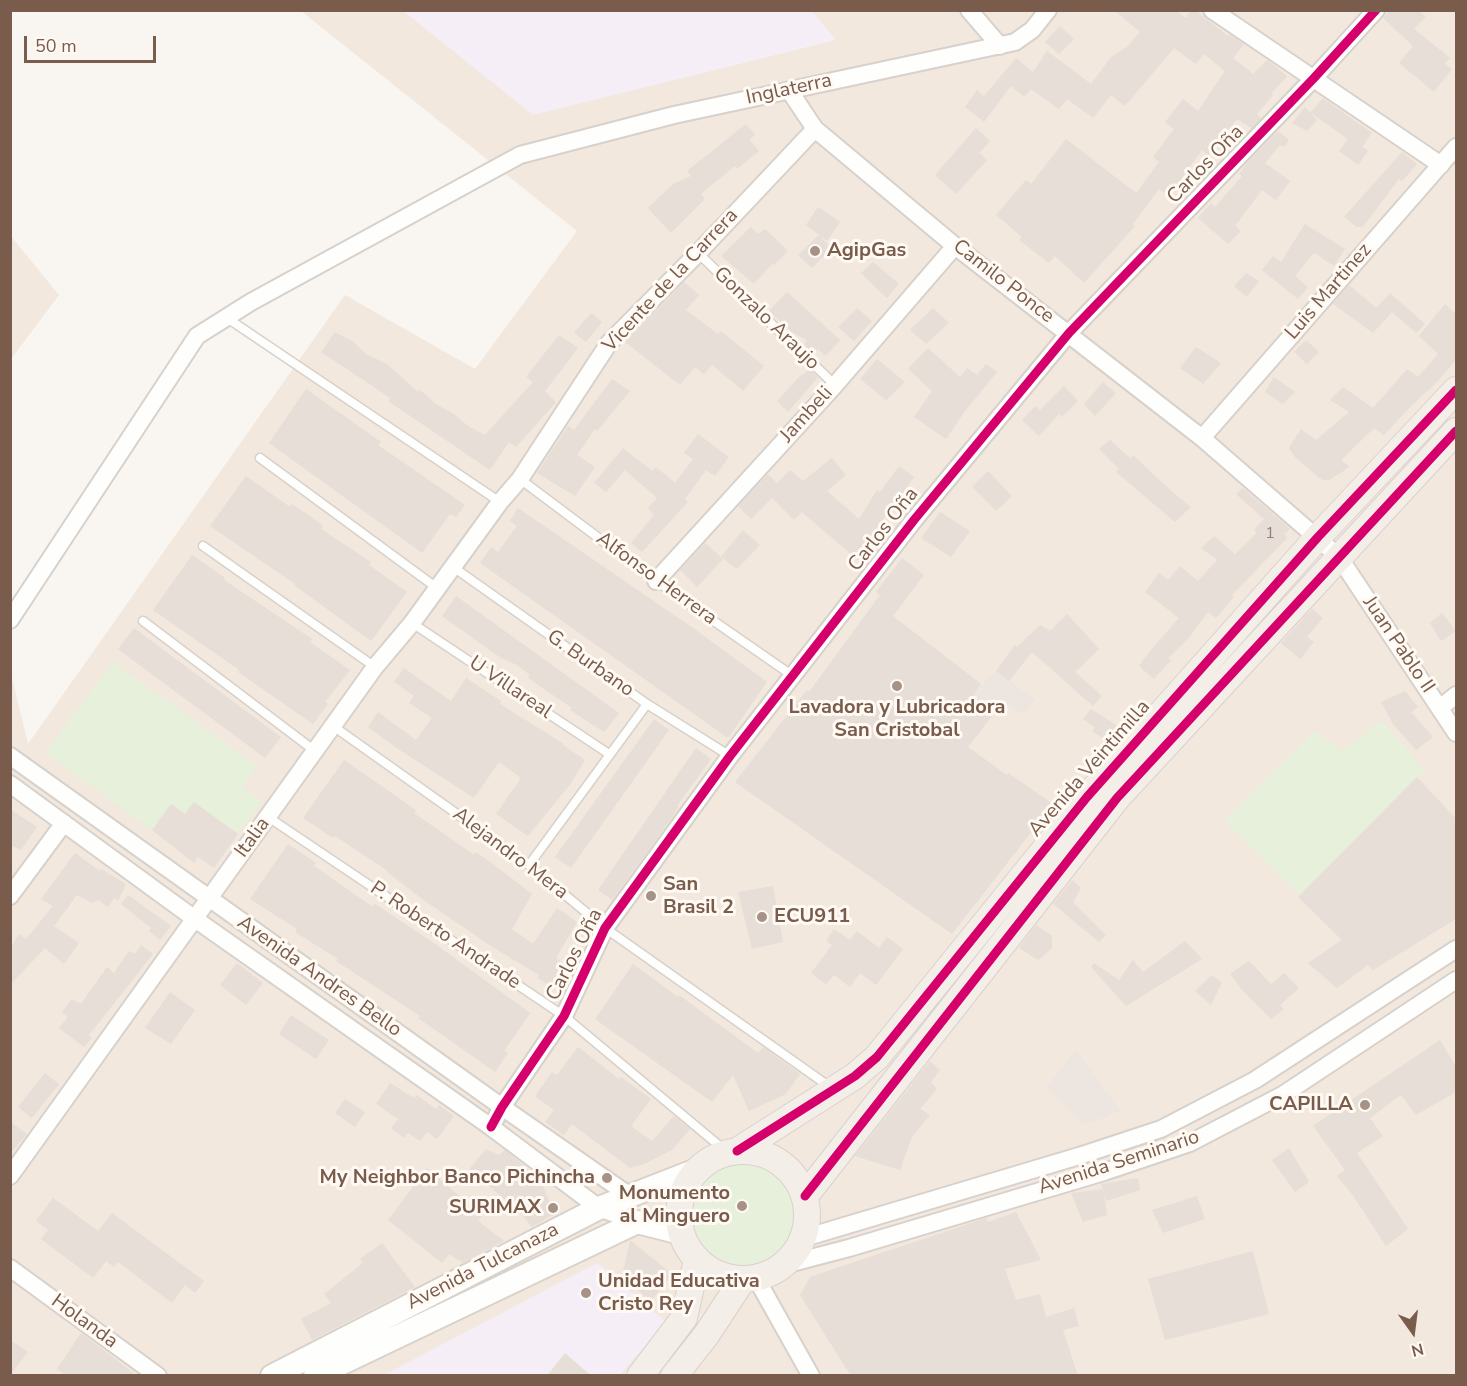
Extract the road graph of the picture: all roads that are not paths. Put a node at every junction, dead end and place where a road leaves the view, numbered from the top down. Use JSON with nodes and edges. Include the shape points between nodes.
{"nodes":[{"id":1,"x":969,"y":10,"type":"edge"},
{"id":2,"x":1048,"y":10,"type":"edge"},
{"id":3,"x":1212,"y":10,"type":"edge"},
{"id":4,"x":1376,"y":10,"type":"edge"},
{"id":5,"x":1000,"y":46,"type":"junction"},
{"id":6,"x":1314,"y":78,"type":"junction"},
{"id":7,"x":789,"y":90,"type":"junction"},
{"id":8,"x":815,"y":129,"type":"junction"},
{"id":9,"x":1456,"y":147,"type":"edge"},
{"id":10,"x":1440,"y":165,"type":"junction"},
{"id":11,"x":955,"y":246,"type":"junction"},
{"id":12,"x":698,"y":253,"type":"junction"},
{"id":13,"x":226,"y":317,"type":"junction"},
{"id":14,"x":1069,"y":333,"type":"junction"},
{"id":15,"x":835,"y":385,"type":"junction"},
{"id":16,"x":1456,"y":390,"type":"edge"},
{"id":17,"x":1456,"y":431,"type":"edge"},
{"id":18,"x":1202,"y":438,"type":"junction"},
{"id":19,"x":260,"y":458,"type":"dead end"},
{"id":20,"x":520,"y":478,"type":"junction"},
{"id":21,"x":500,"y":502,"type":"junction"},
{"id":22,"x":1318,"y":537,"type":"junction"},
{"id":23,"x":203,"y":546,"type":"dead end"},
{"id":24,"x":1339,"y":556,"type":"junction"},
{"id":25,"x":453,"y":567,"type":"junction"},
{"id":26,"x":656,"y":581,"type":"junction"},
{"id":27,"x":437,"y":588,"type":"junction"},
{"id":28,"x":10,"y":620,"type":"edge"},
{"id":29,"x":143,"y":621,"type":"dead end"},
{"id":30,"x":412,"y":623,"type":"junction"},
{"id":31,"x":375,"y":667,"type":"junction"},
{"id":32,"x":793,"y":676,"type":"junction"},
{"id":33,"x":1456,"y":695,"type":"edge"},
{"id":34,"x":647,"y":704,"type":"junction"},
{"id":35,"x":1440,"y":708,"type":"junction"},
{"id":36,"x":333,"y":726,"type":"junction"},
{"id":37,"x":1456,"y":733,"type":"edge"},
{"id":38,"x":1149,"y":745,"type":"junction"},
{"id":39,"x":315,"y":750,"type":"junction"},
{"id":40,"x":609,"y":754,"type":"junction"},
{"id":41,"x":10,"y":756,"type":"edge"},
{"id":42,"x":730,"y":756,"type":"junction"},
{"id":43,"x":10,"y":784,"type":"edge"},
{"id":44,"x":268,"y":817,"type":"junction"},
{"id":45,"x":64,"y":824,"type":"junction"},
{"id":46,"x":530,"y":865,"type":"junction"},
{"id":47,"x":10,"y":896,"type":"edge"},
{"id":48,"x":209,"y":899,"type":"junction"},
{"id":49,"x":195,"y":919,"type":"junction"},
{"id":50,"x":605,"y":928,"type":"junction"},
{"id":51,"x":1456,"y":949,"type":"edge"},
{"id":52,"x":1456,"y":980,"type":"edge"},
{"id":53,"x":564,"y":1016,"type":"junction"},
{"id":54,"x":833,"y":1089,"type":"junction"},
{"id":55,"x":502,"y":1107,"type":"junction"},
{"id":56,"x":491,"y":1127,"type":"junction"},
{"id":57,"x":733,"y":1152,"type":"junction"},
{"id":58,"x":699,"y":1169,"type":"junction"},
{"id":59,"x":10,"y":1176,"type":"edge"},
{"id":60,"x":630,"y":1196,"type":"junction"},
{"id":61,"x":805,"y":1196,"type":"junction"},
{"id":62,"x":599,"y":1208,"type":"junction"},
{"id":63,"x":637,"y":1222,"type":"junction"},
{"id":64,"x":681,"y":1233,"type":"junction"},
{"id":65,"x":804,"y":1238,"type":"junction"},
{"id":66,"x":697,"y":1260,"type":"junction"},
{"id":67,"x":784,"y":1265,"type":"junction"},
{"id":68,"x":10,"y":1268,"type":"edge"},
{"id":69,"x":750,"y":1278,"type":"junction"},
{"id":70,"x":158,"y":1376,"type":"edge"},
{"id":71,"x":272,"y":1376,"type":"edge"},
{"id":72,"x":315,"y":1376,"type":"edge"},
{"id":73,"x":640,"y":1376,"type":"edge"},
{"id":74,"x":674,"y":1376,"type":"edge"},
{"id":75,"x":811,"y":1376,"type":"edge"}],
"edges":[{"from":1,"to":5,"type":"street"},
{"from":2,"to":5,"type":"street","name":"Inglaterra","via":[[1032,30],[1015,42]]},
{"from":3,"to":6,"type":"street"},
{"from":4,"to":6,"type":"street","name":"Carlos Oña"},
{"from":5,"to":7,"type":"street","name":"Inglaterra"},
{"from":6,"to":10,"type":"street"},
{"from":6,"to":14,"type":"street","name":"Carlos Oña"},
{"from":7,"to":8,"type":"street","name":"Camilo Ponce"},
{"from":7,"to":13,"type":"street","name":"Inglaterra","via":[[520,155]]},
{"from":8,"to":11,"type":"street","name":"Camilo Ponce"},
{"from":8,"to":12,"type":"street","name":"Vicente de la Carrera"},
{"from":9,"to":10,"type":"street","name":"Luis Martinez"},
{"from":10,"to":18,"type":"street","name":"Luis Martinez"},
{"from":11,"to":14,"type":"street","name":"Camilo Ponce"},
{"from":11,"to":15,"type":"street","name":"Jambeli"},
{"from":12,"to":15,"type":"lane","name":"Gonzalo Araujo"},
{"from":12,"to":20,"type":"street","name":"Vicente de la Carrera","via":[[609,343]]},
{"from":13,"to":21,"type":"lane"},
{"from":13,"to":28,"type":"street","name":"Inglaterra","via":[[197,336]]},
{"from":14,"to":18,"type":"street","name":"Camilo Ponce"},
{"from":14,"to":32,"type":"street","name":"Carlos Oña","via":[[914,520]]},
{"from":15,"to":26,"type":"street","name":"Jambeli"},
{"from":16,"to":22,"type":"main road","name":"Avenida Veintimilla"},
{"from":17,"to":24,"type":"main road","name":"Avenida Veintimilla"},
{"from":18,"to":22,"type":"street","name":"Camilo Ponce"},
{"from":19,"to":27,"type":"lane"},
{"from":20,"to":21,"type":"street","name":"Vicente de la Carrera"},
{"from":20,"to":26,"type":"lane","name":"Alfonso Herrera"},
{"from":21,"to":25,"type":"street","name":"Italia"},
{"from":22,"to":24,"type":"street","name":"Camilo Ponce"},
{"from":22,"to":38,"type":"main road","name":"Avenida Veintimilla"},
{"from":23,"to":31,"type":"lane"},
{"from":24,"to":35,"type":"street","name":"Juan Pablo II"},
{"from":24,"to":38,"type":"main road","name":"Avenida Veintimilla"},
{"from":25,"to":27,"type":"street","name":"Italia"},
{"from":25,"to":34,"type":"lane","name":"G. Burbano"},
{"from":26,"to":32,"type":"lane","name":"Alfonso Herrera"},
{"from":27,"to":30,"type":"street","name":"Italia"},
{"from":29,"to":39,"type":"lane"},
{"from":30,"to":31,"type":"street","name":"Italia"},
{"from":30,"to":40,"type":"lane","name":"U Villareal"},
{"from":31,"to":36,"type":"street","name":"Italia"},
{"from":32,"to":42,"type":"street","name":"Carlos Oña"},
{"from":33,"to":35,"type":"street"},
{"from":34,"to":40,"type":"lane"},
{"from":34,"to":42,"type":"lane","name":"G. Burbano"},
{"from":34,"to":46,"type":"lane"},
{"from":35,"to":37,"type":"street","name":"Juan Pablo II"},
{"from":36,"to":39,"type":"street","name":"Italia"},
{"from":36,"to":46,"type":"lane","name":"Alejandro Mera"},
{"from":38,"to":54,"type":"main road","name":"Avenida Veintimilla","via":[[1087,797],[877,1057]]},
{"from":38,"to":61,"type":"main road","name":"Avenida Veintimilla","via":[[1117,798]]},
{"from":39,"to":44,"type":"street","name":"Italia"},
{"from":40,"to":46,"type":"lane"},
{"from":41,"to":48,"type":"street","name":"Avenida Andres Bello"},
{"from":42,"to":50,"type":"street","name":"Carlos Oña"},
{"from":43,"to":45,"type":"street","name":"Avenida Andres Bello"},
{"from":44,"to":48,"type":"street","name":"Italia"},
{"from":44,"to":53,"type":"lane","name":"P. Roberto Andrade"},
{"from":45,"to":47,"type":"street"},
{"from":45,"to":49,"type":"street","name":"Avenida Andres Bello"},
{"from":46,"to":50,"type":"lane","name":"Alejandro Mera"},
{"from":48,"to":49,"type":"street","name":"Italia"},
{"from":48,"to":55,"type":"street","name":"Avenida Andres Bello"},
{"from":49,"to":56,"type":"street","name":"Avenida Andres Bello"},
{"from":49,"to":59,"type":"street","name":"Italia"},
{"from":50,"to":53,"type":"street","name":"Carlos Oña"},
{"from":50,"to":54,"type":"lane","name":"Alejandro Mera"},
{"from":51,"to":65,"type":"street","name":"Avenida Seminario","via":[[1255,1080],[1161,1129]]},
{"from":52,"to":67,"type":"street","name":"Avenida Seminario","via":[[1284,1094],[1190,1143],[1104,1172]]},
{"from":53,"to":55,"type":"street","name":"Carlos Oña"},
{"from":53,"to":57,"type":"lane","name":"P. Roberto Andrade"},
{"from":54,"to":57,"type":"main road","name":"Avenida Veintimilla"},
{"from":55,"to":56,"type":"street","name":"Carlos Oña"},
{"from":55,"to":60,"type":"street","name":"Avenida Andres Bello"},
{"from":56,"to":62,"type":"street","name":"Avenida Andres Bello"},
{"from":57,"to":58,"type":"main road"},
{"from":57,"to":61,"type":"main road","via":[[759,1153],[779,1162],[795,1176]]},
{"from":58,"to":60,"type":"street","name":"Avenida Tulcanaza"},
{"from":58,"to":64,"type":"main road","via":[[681,1199]]},
{"from":60,"to":62,"type":"street","name":"Avenida Tulcanaza"},
{"from":61,"to":65,"type":"main road","via":[[808,1217]]},
{"from":62,"to":63,"type":"street","name":"Avenida Andres Bello"},
{"from":62,"to":71,"type":"street","name":"Avenida Tulcanaza"},
{"from":63,"to":64,"type":"street"},
{"from":63,"to":72,"type":"street","name":"Avenida Tulcanaza"},
{"from":64,"to":66,"type":"main road"},
{"from":65,"to":67,"type":"main road"},
{"from":66,"to":69,"type":"main road","via":[[726,1277]]},
{"from":66,"to":73,"type":"main road","via":[[684,1318]]},
{"from":67,"to":69,"type":"main road"},
{"from":68,"to":70,"type":"street","name":"Holanda"},
{"from":69,"to":74,"type":"main road"},
{"from":69,"to":75,"type":"street"}]}
